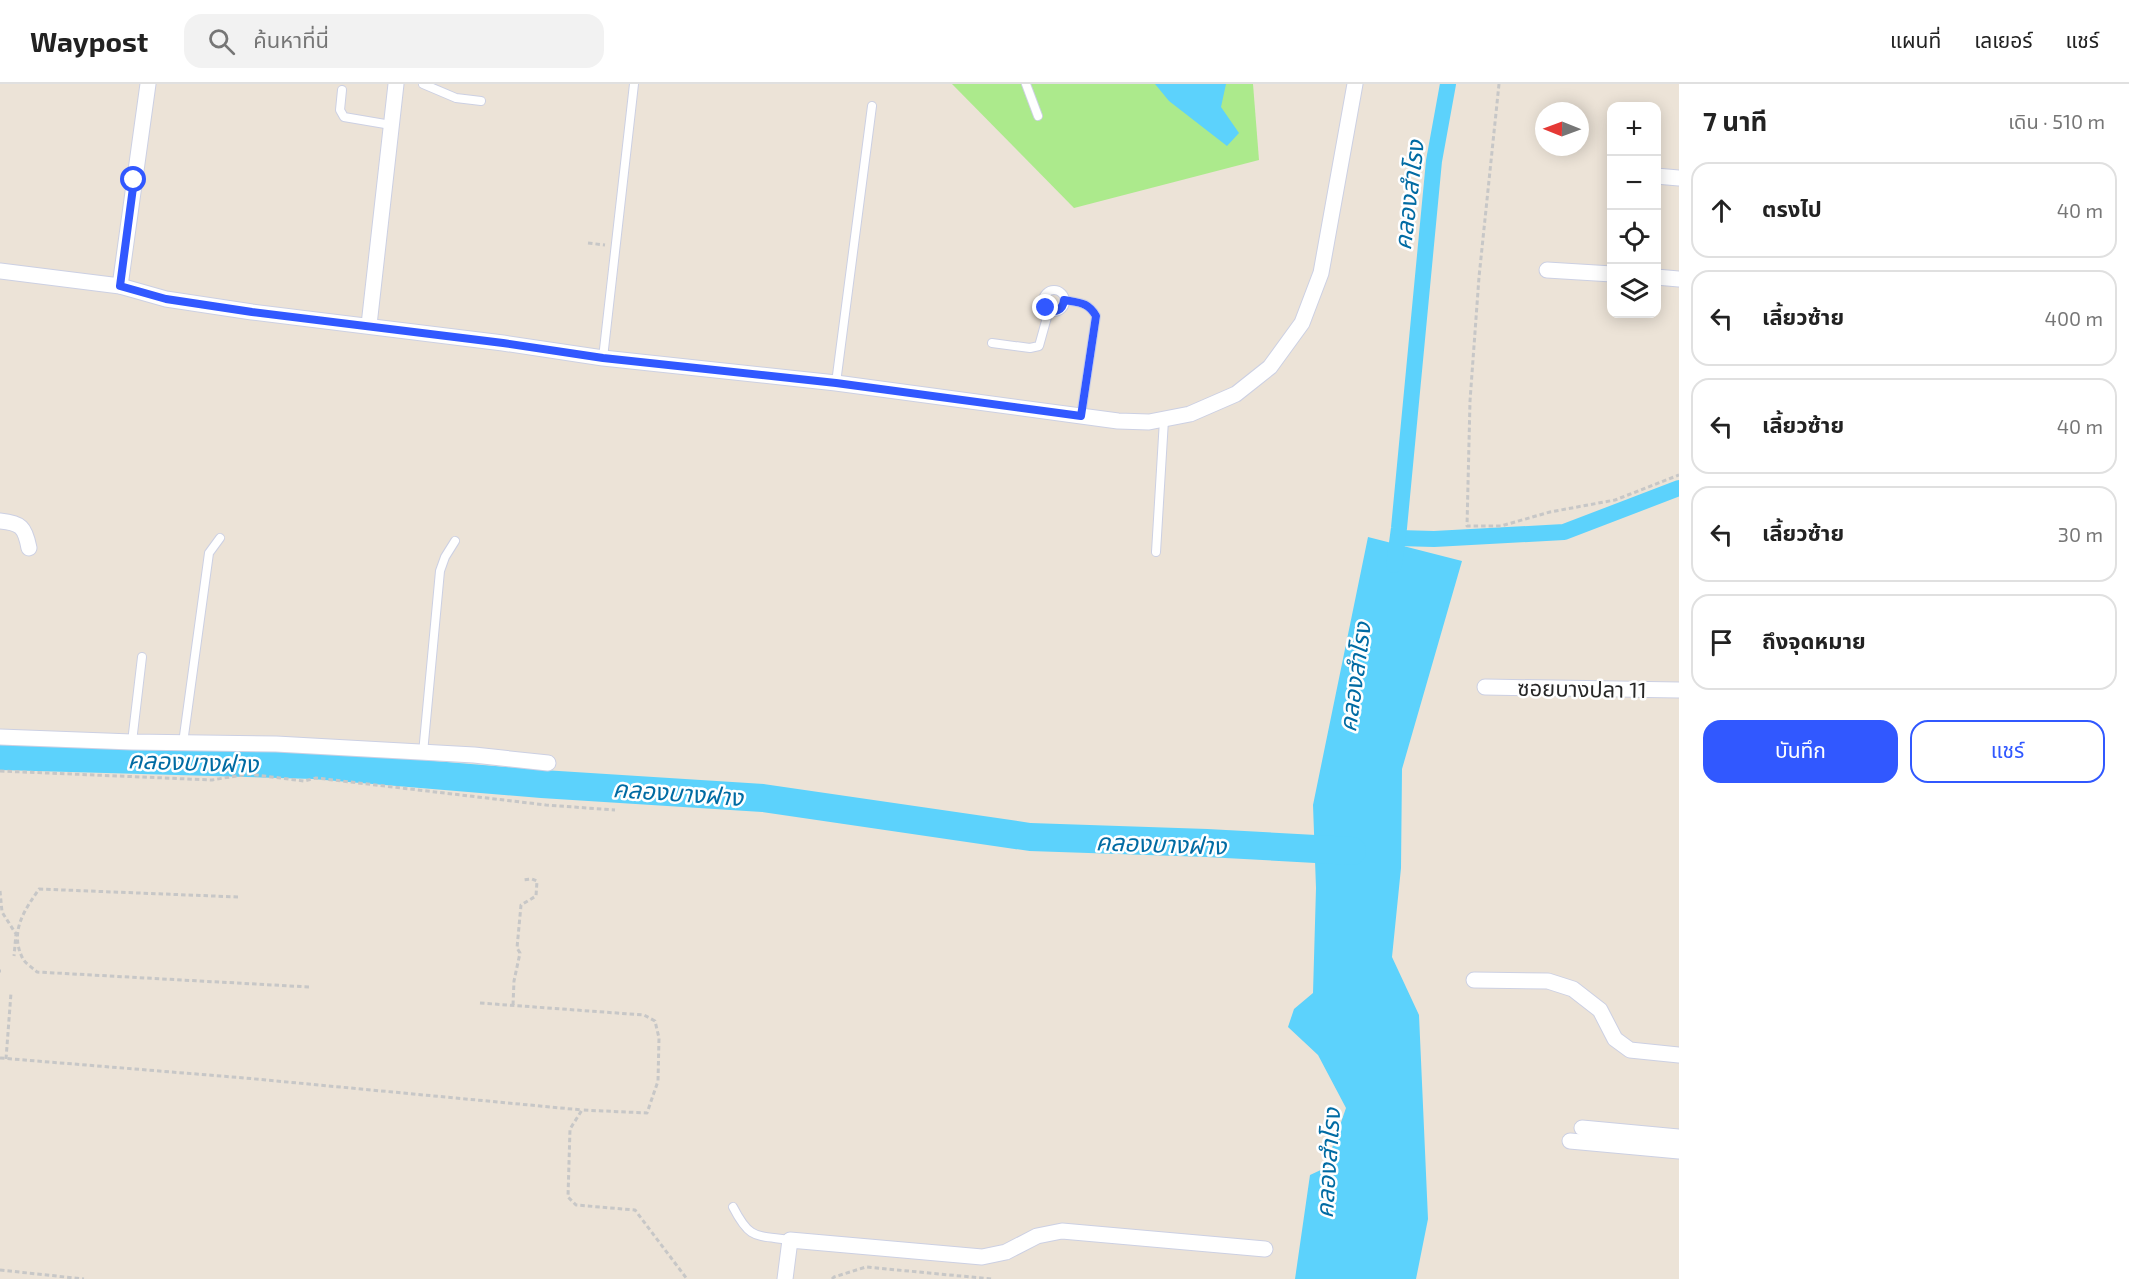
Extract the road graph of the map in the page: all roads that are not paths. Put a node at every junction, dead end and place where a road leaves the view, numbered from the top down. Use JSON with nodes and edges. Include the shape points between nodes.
{"nodes":[{"id":1,"x":148,"y":84,"type":"edge"},
{"id":2,"x":396,"y":84,"type":"edge"},
{"id":3,"x":423,"y":84,"type":"edge"},
{"id":4,"x":634,"y":84,"type":"edge"},
{"id":5,"x":1026,"y":84,"type":"edge"},
{"id":6,"x":1354,"y":84,"type":"edge"},
{"id":7,"x":342,"y":90,"type":"dead end"},
{"id":8,"x":481,"y":101,"type":"dead end"},
{"id":9,"x":872,"y":106,"type":"dead end"},
{"id":10,"x":1038,"y":116,"type":"dead end"},
{"id":11,"x":391,"y":125,"type":"junction"},
{"id":12,"x":1661,"y":176,"type":"edge"},
{"id":13,"x":1679,"y":178,"type":"edge"},
{"id":14,"x":1547,"y":270,"type":"dead end"},
{"id":15,"x":0,"y":271,"type":"edge"},
{"id":16,"x":1607,"y":274,"type":"edge"},
{"id":17,"x":1661,"y":277,"type":"edge"},
{"id":18,"x":1679,"y":279,"type":"edge"},
{"id":19,"x":120,"y":286,"type":"junction"},
{"id":20,"x":1064,"y":300,"type":"junction"},
{"id":21,"x":1049,"y":310,"type":"junction"},
{"id":22,"x":369,"y":325,"type":"junction"},
{"id":23,"x":992,"y":344,"type":"dead end"},
{"id":24,"x":603,"y":358,"type":"junction"},
{"id":25,"x":836,"y":383,"type":"junction"},
{"id":26,"x":1081,"y":416,"type":"junction"},
{"id":27,"x":1164,"y":420,"type":"junction"},
{"id":28,"x":0,"y":521,"type":"edge"},
{"id":29,"x":220,"y":538,"type":"dead end"},
{"id":30,"x":455,"y":541,"type":"dead end"},
{"id":31,"x":29,"y":548,"type":"dead end"},
{"id":32,"x":1156,"y":552,"type":"dead end"},
{"id":33,"x":142,"y":657,"type":"dead end"},
{"id":34,"x":1485,"y":687,"type":"dead end"},
{"id":35,"x":1679,"y":690,"type":"edge"},
{"id":36,"x":0,"y":737,"type":"edge"},
{"id":37,"x":132,"y":742,"type":"junction"},
{"id":38,"x":183,"y":743,"type":"junction"},
{"id":39,"x":423,"y":753,"type":"junction"},
{"id":40,"x":548,"y":763,"type":"dead end"},
{"id":41,"x":1474,"y":980,"type":"dead end"},
{"id":42,"x":1679,"y":1055,"type":"edge"},
{"id":43,"x":1582,"y":1128,"type":"dead end"},
{"id":44,"x":1679,"y":1137,"type":"edge"},
{"id":45,"x":1570,"y":1141,"type":"dead end"},
{"id":46,"x":1679,"y":1151,"type":"edge"},
{"id":47,"x":733,"y":1207,"type":"dead end"},
{"id":48,"x":790,"y":1240,"type":"junction"},
{"id":49,"x":1265,"y":1249,"type":"dead end"},
{"id":50,"x":785,"y":1279,"type":"edge"}],
"edges":[{"from":1,"to":19,"type":"street"},
{"from":2,"to":11,"type":"street"},
{"from":3,"to":8,"type":"lane","via":[[456,98]]},
{"from":4,"to":24,"type":"lane"},
{"from":5,"to":10,"type":"lane"},
{"from":6,"to":27,"type":"street","via":[[1321,273],[1302,323],[1270,366],[1236,394],[1190,414]]},
{"from":7,"to":11,"type":"lane","via":[[340,110],[344,117]]},
{"from":9,"to":25,"type":"lane"},
{"from":11,"to":22,"type":"street"},
{"from":12,"to":13,"type":"street"},
{"from":14,"to":16,"type":"street"},
{"from":15,"to":19,"type":"street"},
{"from":17,"to":18,"type":"street"},
{"from":19,"to":22,"type":"street","via":[[166,299]]},
{"from":20,"to":21,"type":"lane","via":[[1061,308]]},
{"from":20,"to":21,"type":"lane","via":[[1056,290],[1046,293],[1043,303]]},
{"from":20,"to":26,"type":"lane","via":[[1091,307],[1096,316]]},
{"from":21,"to":23,"type":"lane","via":[[1039,346]]},
{"from":22,"to":24,"type":"street"},
{"from":24,"to":25,"type":"street"},
{"from":25,"to":26,"type":"street"},
{"from":26,"to":27,"type":"street","via":[[1118,421]]},
{"from":27,"to":32,"type":"lane"},
{"from":28,"to":31,"type":"street","via":[[22,527]]},
{"from":29,"to":38,"type":"lane","via":[[209,554]]},
{"from":30,"to":39,"type":"lane","via":[[440,571]]},
{"from":33,"to":37,"type":"lane"},
{"from":34,"to":35,"type":"street","name":"ซอยบางปลา 11"},
{"from":36,"to":37,"type":"street"},
{"from":37,"to":38,"type":"street"},
{"from":38,"to":39,"type":"street"},
{"from":39,"to":40,"type":"street"},
{"from":41,"to":42,"type":"street","via":[[1548,981],[1573,989],[1600,1010],[1615,1039],[1630,1050]]},
{"from":43,"to":44,"type":"street"},
{"from":45,"to":46,"type":"street"},
{"from":47,"to":48,"type":"lane","via":[[748,1231]]},
{"from":48,"to":49,"type":"street","via":[[982,1257],[1062,1231]]},
{"from":48,"to":50,"type":"street"}]}
